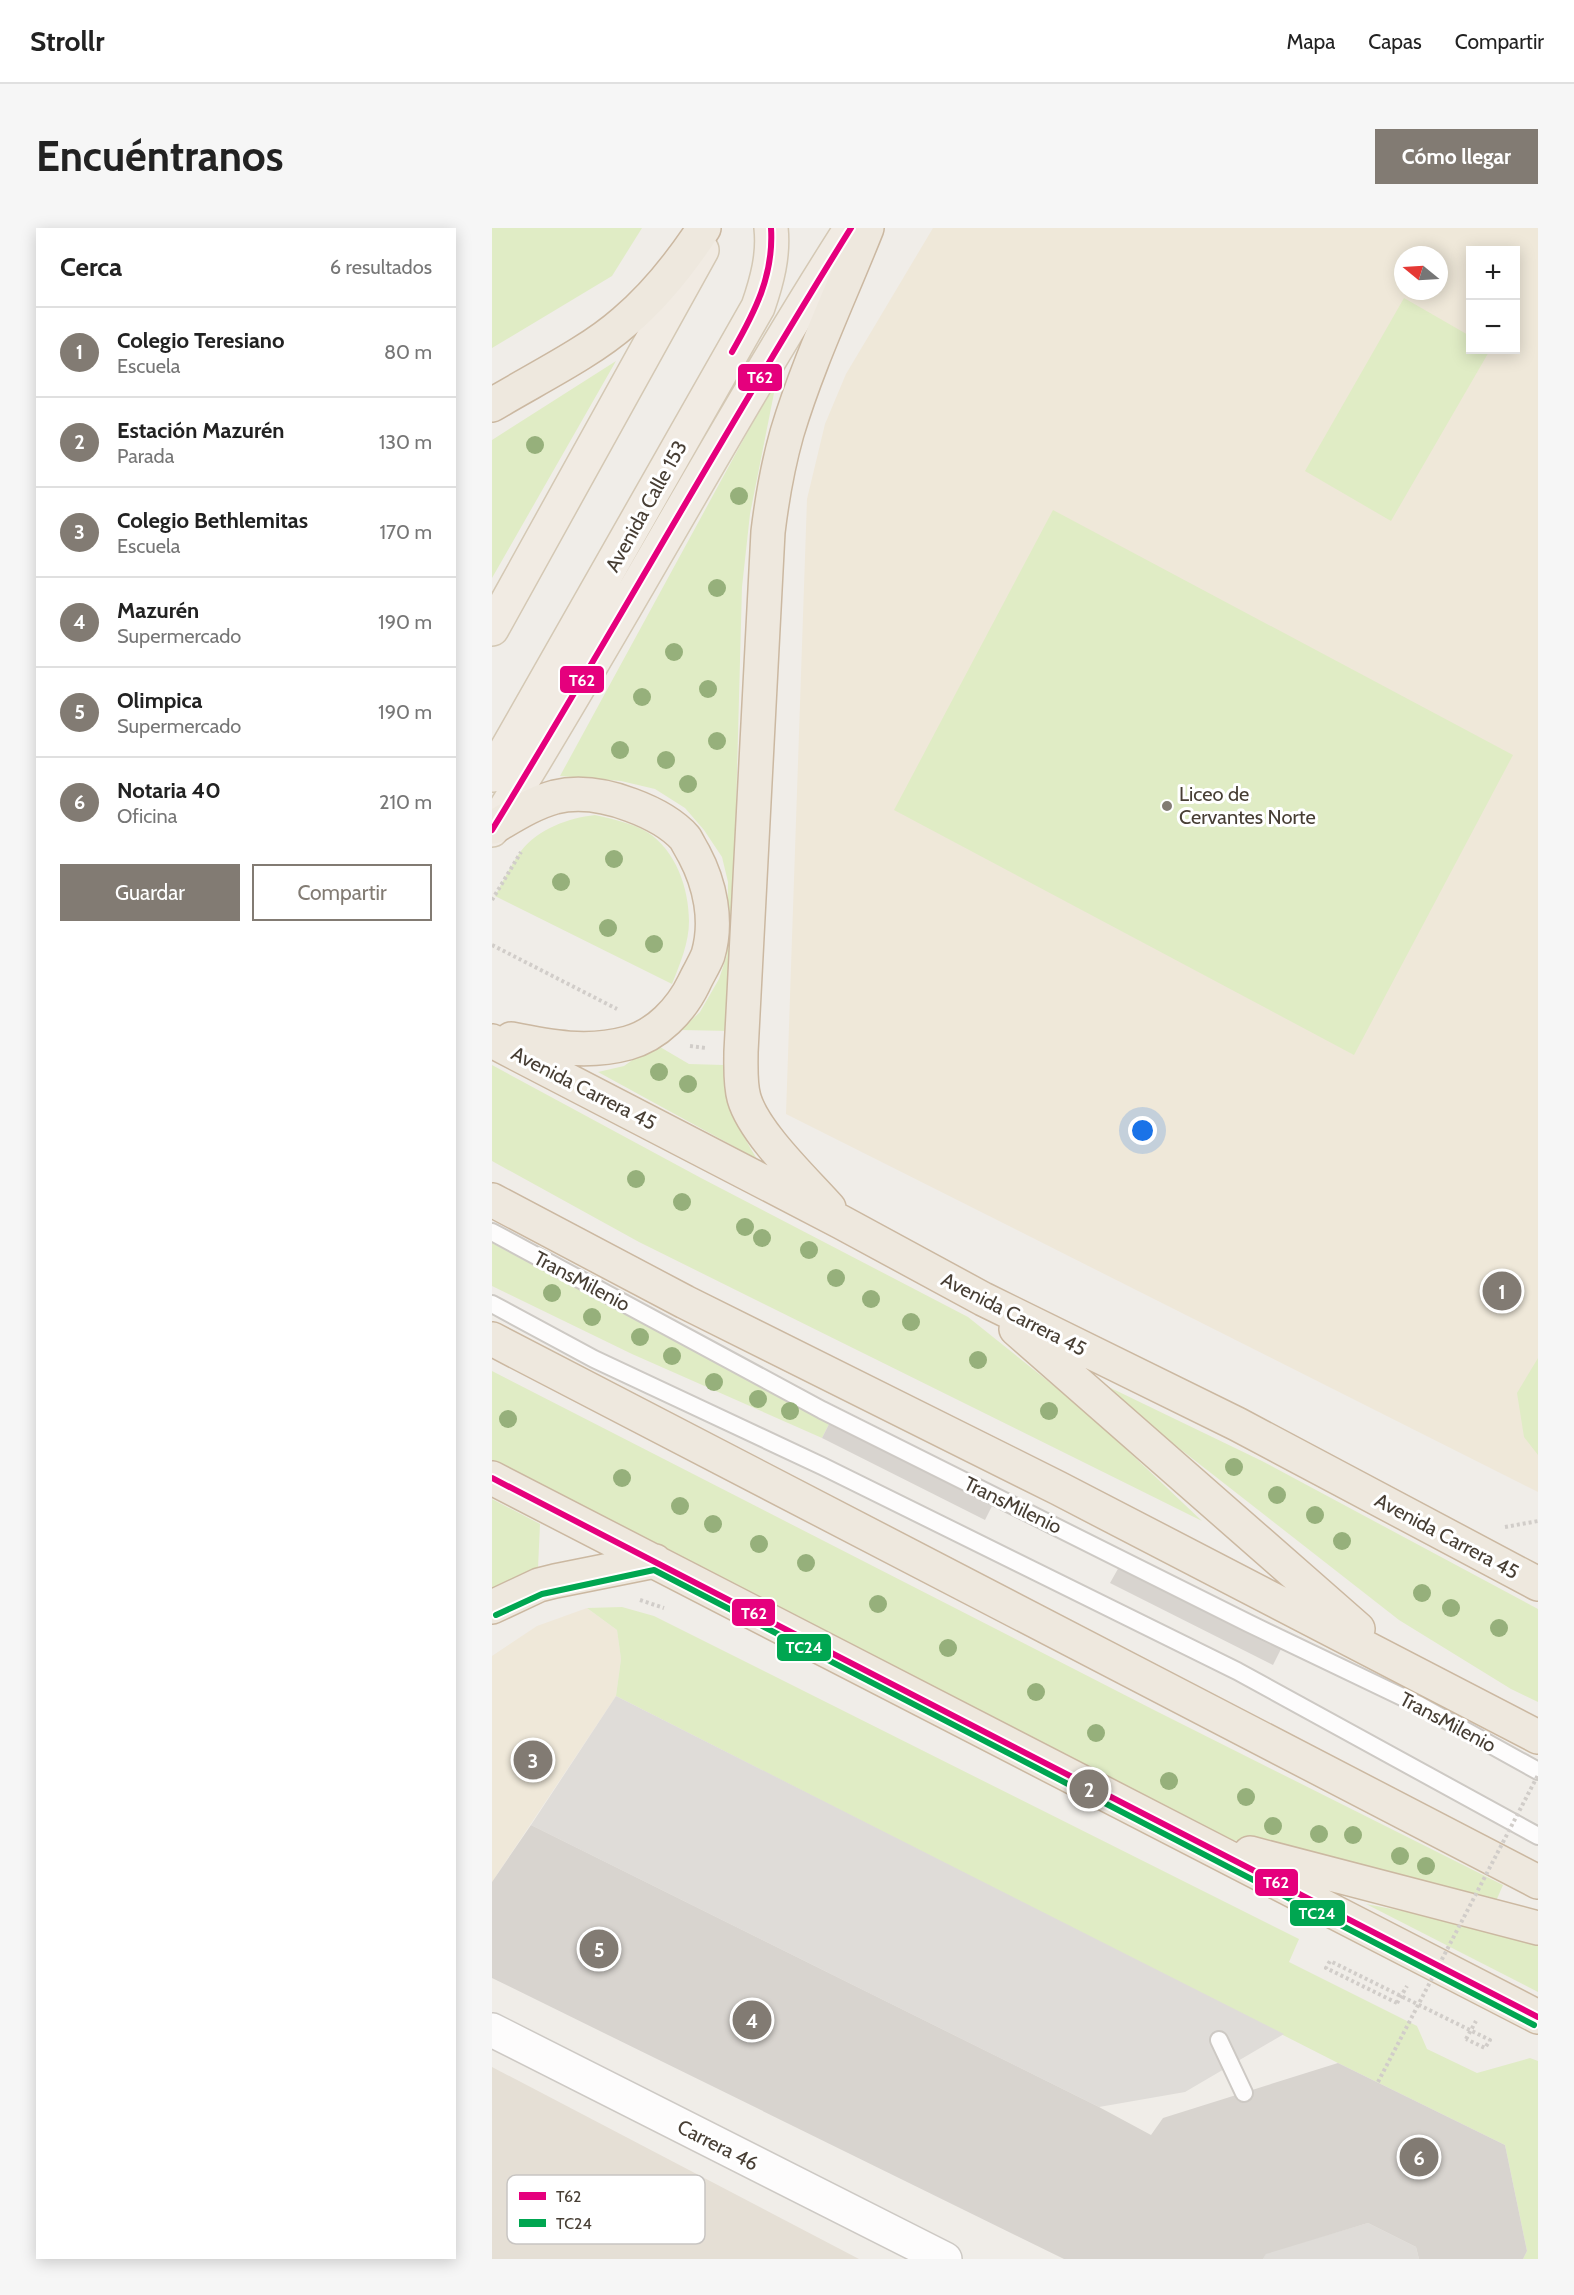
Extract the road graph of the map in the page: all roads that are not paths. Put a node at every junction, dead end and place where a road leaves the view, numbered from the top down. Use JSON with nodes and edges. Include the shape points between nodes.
{"nodes":[{"id":1,"x":704,"y":228,"type":"edge"},
{"id":2,"x":714,"y":228,"type":"edge"},
{"id":3,"x":771,"y":228,"type":"edge"},
{"id":4,"x":851,"y":228,"type":"edge"},
{"id":5,"x":867,"y":228,"type":"edge"},
{"id":6,"x":492,"y":405,"type":"edge"},
{"id":7,"x":492,"y":629,"type":"edge"},
{"id":8,"x":492,"y":775,"type":"edge"},
{"id":9,"x":493,"y":828,"type":"edge"},
{"id":10,"x":492,"y":1038,"type":"edge"},
{"id":11,"x":492,"y":1200,"type":"edge"},
{"id":12,"x":841,"y":1222,"type":"junction"},
{"id":13,"x":492,"y":1232,"type":"edge"},
{"id":14,"x":983,"y":1299,"type":"junction"},
{"id":15,"x":492,"y":1304,"type":"edge"},
{"id":16,"x":492,"y":1339,"type":"edge"},
{"id":17,"x":492,"y":1478,"type":"edge"},
{"id":18,"x":655,"y":1561,"type":"junction"},
{"id":19,"x":1538,"y":1584,"type":"edge"},
{"id":20,"x":492,"y":1607,"type":"edge"},
{"id":21,"x":1398,"y":1664,"type":"junction"},
{"id":22,"x":1538,"y":1737,"type":"edge"},
{"id":23,"x":1538,"y":1773,"type":"edge"},
{"id":24,"x":1538,"y":1836,"type":"edge"},
{"id":25,"x":1190,"y":1838,"type":"junction"},
{"id":26,"x":1538,"y":1882,"type":"edge"},
{"id":27,"x":1538,"y":1928,"type":"edge"},
{"id":28,"x":1538,"y":2017,"type":"edge"},
{"id":29,"x":492,"y":2030,"type":"edge"},
{"id":30,"x":1219,"y":2040,"type":"dead end"},
{"id":31,"x":1244,"y":2093,"type":"dead end"},
{"id":32,"x":945,"y":2259,"type":"edge"}],
"edges":[{"from":1,"to":6,"type":"highway","via":[[670,276],[623,324]]},
{"from":2,"to":7,"type":"main road"},
{"from":3,"to":8,"type":"main road","name":"Avenida Calle 153","via":[[771,258],[758,307]]},
{"from":4,"to":9,"type":"main road","name":"Avenida Calle 153","via":[[752,386]]},
{"from":5,"to":12,"type":"highway","via":[[799,399],[772,500],[741,1052],[744,1097],[760,1130]]},
{"from":9,"to":10,"type":"highway","via":[[534,805],[583,794],[614,799],[653,813],[685,838],[705,875],[713,917],[708,954],[690,992],[672,1017],[630,1043],[566,1050]]},
{"from":10,"to":12,"type":"highway","name":"Avenida Carrera 45"},
{"from":11,"to":21,"type":"highway"},
{"from":12,"to":14,"type":"highway","name":"Avenida Carrera 45"},
{"from":13,"to":23,"type":"lane","name":"TransMilenio","via":[[822,1410],[1419,1705]]},
{"from":14,"to":19,"type":"highway","name":"Avenida Carrera 45","via":[[1237,1424]]},
{"from":14,"to":21,"type":"highway"},
{"from":15,"to":24,"type":"lane","via":[[594,1359],[822,1466],[1237,1671]]},
{"from":16,"to":26,"type":"highway"},
{"from":17,"to":18,"type":"highway"},
{"from":18,"to":20,"type":"highway","via":[[555,1581]]},
{"from":18,"to":25,"type":"highway"},
{"from":21,"to":22,"type":"highway"},
{"from":25,"to":27,"type":"highway"},
{"from":25,"to":28,"type":"highway"},
{"from":29,"to":32,"type":"street","name":"Carrera 46"},
{"from":30,"to":31,"type":"lane"}]}
